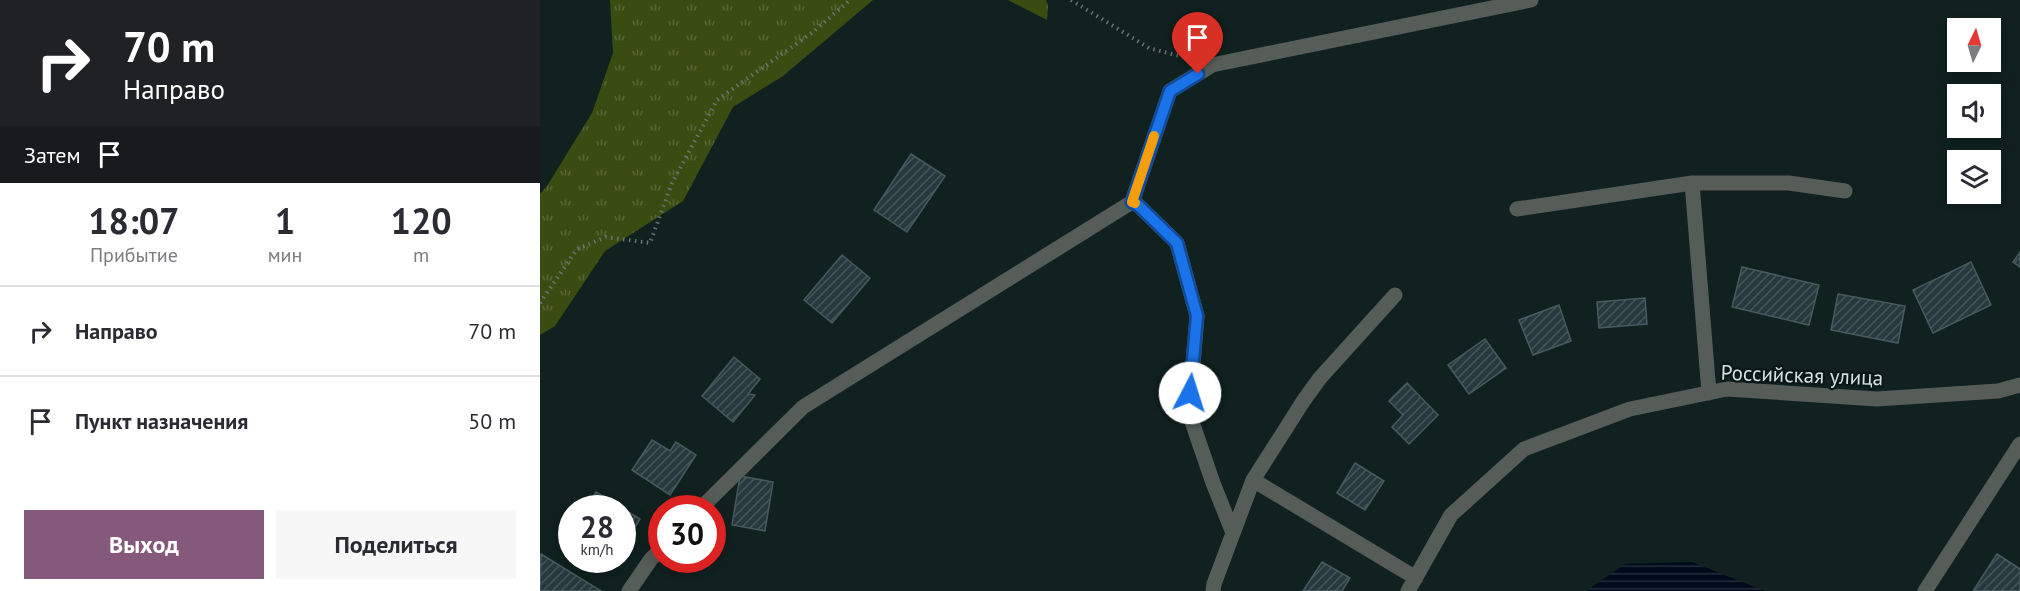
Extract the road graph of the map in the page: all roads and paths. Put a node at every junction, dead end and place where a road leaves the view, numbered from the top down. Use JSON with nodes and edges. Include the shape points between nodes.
{"nodes":[{"id":1,"x":850,"y":0,"type":"edge"},
{"id":2,"x":1071,"y":0,"type":"edge"},
{"id":3,"x":1531,"y":0,"type":"edge"},
{"id":4,"x":1212,"y":65,"type":"junction"},
{"id":5,"x":1692,"y":183,"type":"junction"},
{"id":6,"x":1845,"y":190,"type":"dead end"},
{"id":7,"x":1132,"y":202,"type":"junction"},
{"id":8,"x":1517,"y":209,"type":"dead end"},
{"id":9,"x":1395,"y":296,"type":"dead end"},
{"id":10,"x":540,"y":303,"type":"edge"},
{"id":11,"x":2020,"y":385,"type":"edge"},
{"id":12,"x":1709,"y":393,"type":"junction"},
{"id":13,"x":2020,"y":444,"type":"edge"},
{"id":14,"x":1253,"y":480,"type":"junction"},
{"id":15,"x":714,"y":495,"type":"edge"},
{"id":16,"x":1233,"y":533,"type":"junction"},
{"id":17,"x":648,"y":563,"type":"edge"},
{"id":18,"x":1412,"y":584,"type":"edge"},
{"id":19,"x":629,"y":591,"type":"edge"},
{"id":20,"x":1213,"y":591,"type":"edge"},
{"id":21,"x":1925,"y":591,"type":"edge"}],
"edges":[{"from":1,"to":10,"type":"path","via":[[813,32],[717,100],[672,183],[650,243],[606,237],[577,249]]},
{"from":2,"to":4,"type":"path","via":[[1149,48]]},
{"from":3,"to":4,"type":"street"},
{"from":4,"to":7,"type":"street","via":[[1170,91]]},
{"from":5,"to":6,"type":"street","via":[[1789,183]]},
{"from":5,"to":8,"type":"street"},
{"from":5,"to":12,"type":"street"},
{"from":7,"to":15,"type":"street","via":[[803,407]]},
{"from":7,"to":16,"type":"street","via":[[1177,243],[1197,316],[1189,413]]},
{"from":9,"to":14,"type":"street","via":[[1320,378]]},
{"from":11,"to":12,"type":"street","name":"Российская улица","via":[[1998,391],[1877,399],[1727,389]]},
{"from":12,"to":18,"type":"street","name":"Российская улица","via":[[1630,409],[1524,448],[1451,515]]},
{"from":13,"to":21,"type":"street"},
{"from":14,"to":16,"type":"street"},
{"from":14,"to":18,"type":"street"},
{"from":16,"to":20,"type":"street"},
{"from":17,"to":19,"type":"street"}]}
